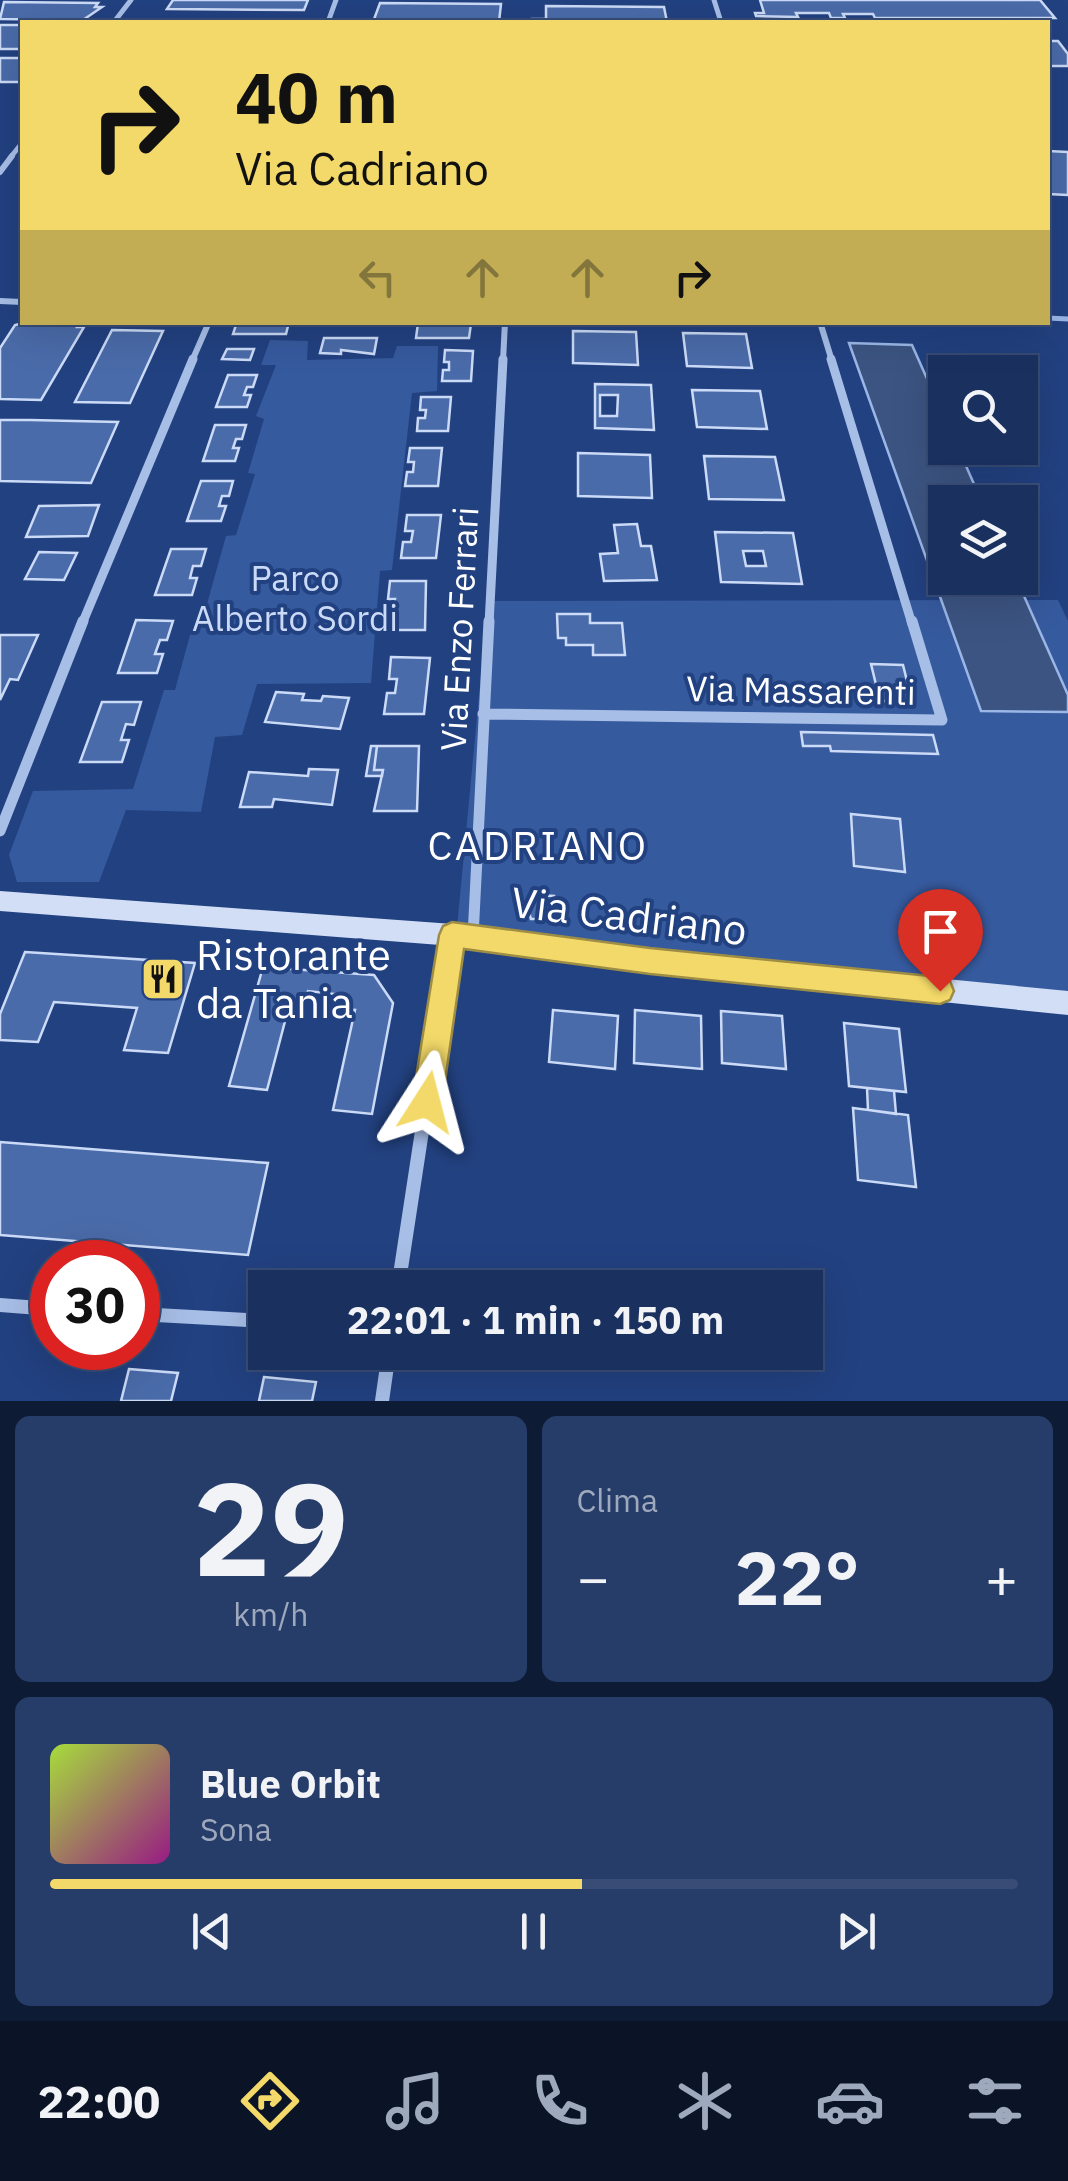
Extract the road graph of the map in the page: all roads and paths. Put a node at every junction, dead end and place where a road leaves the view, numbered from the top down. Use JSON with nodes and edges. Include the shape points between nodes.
{"nodes":[{"id":1,"x":131,"y":0,"type":"edge"},
{"id":2,"x":116,"y":20,"type":"edge"},
{"id":3,"x":20,"y":146,"type":"edge"},
{"id":4,"x":0,"y":172,"type":"edge"},
{"id":5,"x":208,"y":325,"type":"edge"},
{"id":6,"x":505,"y":325,"type":"edge"},
{"id":7,"x":821,"y":325,"type":"edge"},
{"id":8,"x":483,"y":714,"type":"junction"},
{"id":9,"x":0,"y":831,"type":"edge"},
{"id":10,"x":0,"y":901,"type":"edge"},
{"id":11,"x":463,"y":937,"type":"junction"},
{"id":12,"x":1068,"y":1003,"type":"edge"},
{"id":13,"x":401,"y":1270,"type":"edge"},
{"id":14,"x":0,"y":1306,"type":"edge"},
{"id":15,"x":30,"y":1308,"type":"edge"},
{"id":16,"x":160,"y":1315,"type":"edge"},
{"id":17,"x":248,"y":1321,"type":"edge"},
{"id":18,"x":386,"y":1370,"type":"edge"},
{"id":19,"x":382,"y":1401,"type":"edge"}],
"edges":[{"from":1,"to":2,"type":"street"},
{"from":3,"to":4,"type":"street"},
{"from":5,"to":9,"type":"street"},
{"from":6,"to":8,"type":"street","name":"Via Enzo Ferrari"},
{"from":7,"to":8,"type":"street","name":"Via Massarenti","via":[[942,720]]},
{"from":8,"to":11,"type":"street","name":"Via Enzo Ferrari"},
{"from":10,"to":11,"type":"street","name":"Via Cadriano"},
{"from":11,"to":12,"type":"street","name":"Via Cadriano"},
{"from":11,"to":13,"type":"street","name":"Via Enzo Ferrari"},
{"from":14,"to":15,"type":"street"},
{"from":16,"to":17,"type":"street"},
{"from":18,"to":19,"type":"street"}]}
